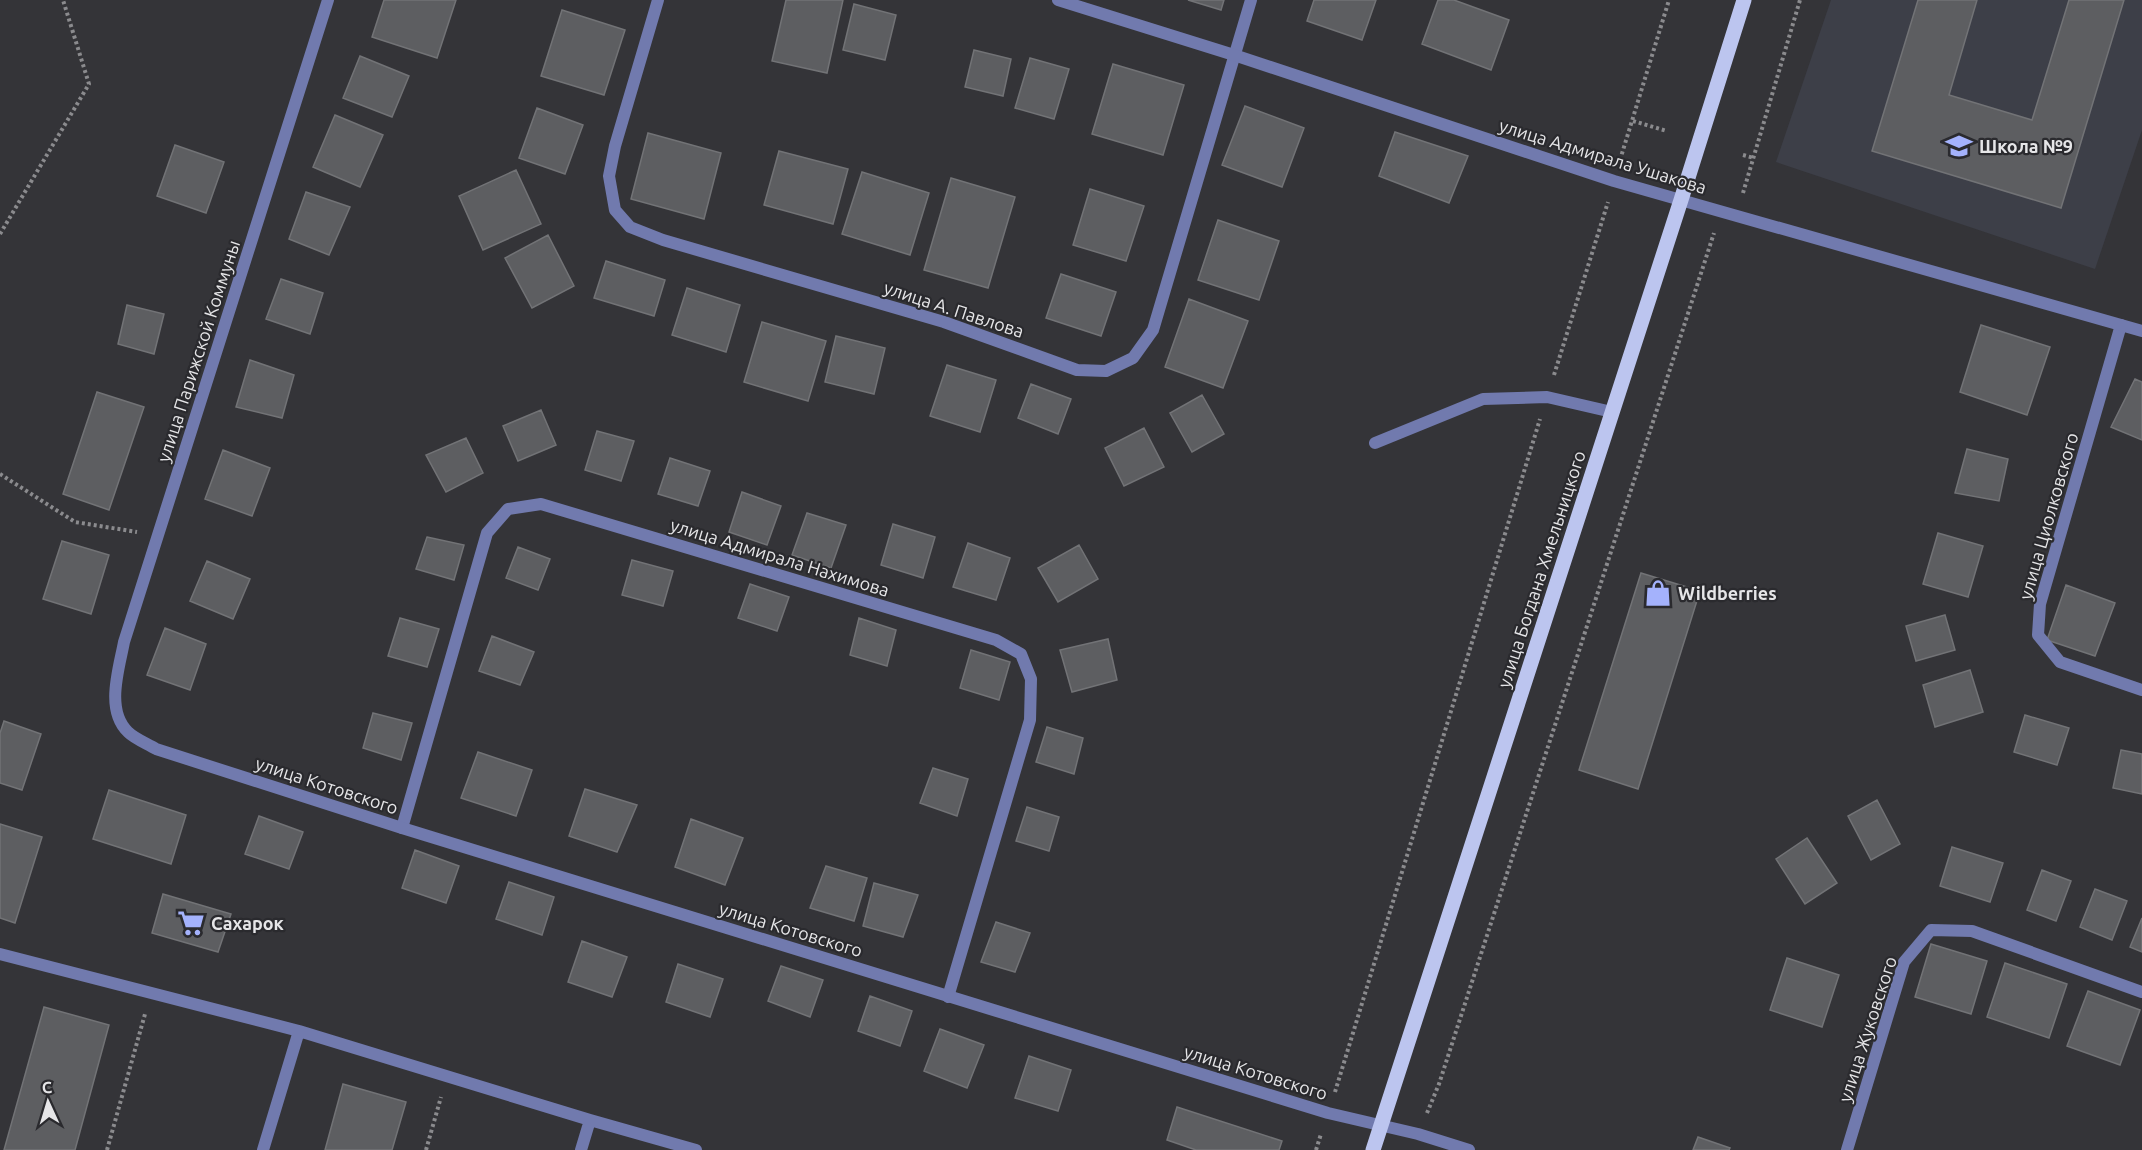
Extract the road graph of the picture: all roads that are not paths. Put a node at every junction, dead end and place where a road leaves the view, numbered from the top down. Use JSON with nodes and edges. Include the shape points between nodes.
{"nodes":[{"id":1,"x":328,"y":0,"type":"edge"},
{"id":2,"x":658,"y":0,"type":"edge"},
{"id":3,"x":1058,"y":0,"type":"edge"},
{"id":4,"x":1251,"y":0,"type":"edge"},
{"id":5,"x":1744,"y":0,"type":"edge"},
{"id":6,"x":1234,"y":55,"type":"junction"},
{"id":7,"x":1681,"y":200,"type":"junction"},
{"id":8,"x":2121,"y":325,"type":"junction"},
{"id":9,"x":2142,"y":331,"type":"edge"},
{"id":10,"x":1612,"y":412,"type":"junction"},
{"id":11,"x":1375,"y":443,"type":"dead end"},
{"id":12,"x":2142,"y":690,"type":"edge"},
{"id":13,"x":117,"y":715,"type":"joint"},
{"id":14,"x":402,"y":828,"type":"junction"},
{"id":15,"x":0,"y":954,"type":"edge"},
{"id":16,"x":2142,"y":992,"type":"edge"},
{"id":17,"x":948,"y":997,"type":"junction"},
{"id":18,"x":298,"y":1031,"type":"junction"},
{"id":19,"x":590,"y":1120,"type":"junction"},
{"id":20,"x":1381,"y":1125,"type":"junction"},
{"id":21,"x":263,"y":1150,"type":"edge"},
{"id":22,"x":581,"y":1150,"type":"edge"},
{"id":23,"x":696,"y":1150,"type":"edge"},
{"id":24,"x":1373,"y":1150,"type":"edge"},
{"id":25,"x":1469,"y":1150,"type":"edge"},
{"id":26,"x":1847,"y":1150,"type":"edge"}],
"edges":[{"from":1,"to":13,"type":"street","name":"улица Парижской Коммуны","via":[[124,642],[116,690]]},
{"from":2,"to":6,"type":"street","name":"улица А. Павлова","via":[[609,176],[615,210],[630,227],[944,322],[1077,370],[1106,371],[1133,358],[1153,330]]},
{"from":3,"to":6,"type":"street","name":"улица Адмирала Ушакова"},
{"from":4,"to":6,"type":"street","name":"улица А. Павлова"},
{"from":5,"to":7,"type":"main road","name":"улица Богдана Хмельницкого"},
{"from":6,"to":7,"type":"street","name":"улица Адмирала Ушакова","via":[[1614,182]]},
{"from":7,"to":8,"type":"street","name":"улица Адмирала Ушакова"},
{"from":7,"to":10,"type":"main road","name":"улица Богдана Хмельницкого"},
{"from":8,"to":9,"type":"street","name":"улица Адмирала Ушакова"},
{"from":8,"to":12,"type":"street","name":"улица Циолковского","via":[[2040,604],[2038,635],[2060,662]]},
{"from":10,"to":11,"type":"street","via":[[1547,397],[1483,399]]},
{"from":10,"to":20,"type":"main road","name":"улица Богдана Хмельницкого"},
{"from":13,"to":14,"type":"street","name":"улица Котовского","via":[[128,733],[156,749]]},
{"from":14,"to":17,"type":"street","name":"улица Котовского"},
{"from":14,"to":17,"type":"street","name":"улица Адмирала Нахимова","via":[[486,533],[508,508],[541,504],[996,640],[1021,654],[1031,679],[1029,720]]},
{"from":15,"to":18,"type":"street"},
{"from":16,"to":26,"type":"street","name":"улица Жуковского","via":[[1972,931],[1930,930],[1904,962]]},
{"from":17,"to":20,"type":"street","name":"улица Котовского","via":[[1328,1113]]},
{"from":18,"to":19,"type":"street"},
{"from":18,"to":21,"type":"street"},
{"from":19,"to":22,"type":"street"},
{"from":19,"to":23,"type":"street"},
{"from":20,"to":24,"type":"main road","name":"улица Богдана Хмельницкого"},
{"from":20,"to":25,"type":"street","name":"улица Котовского"}]}
